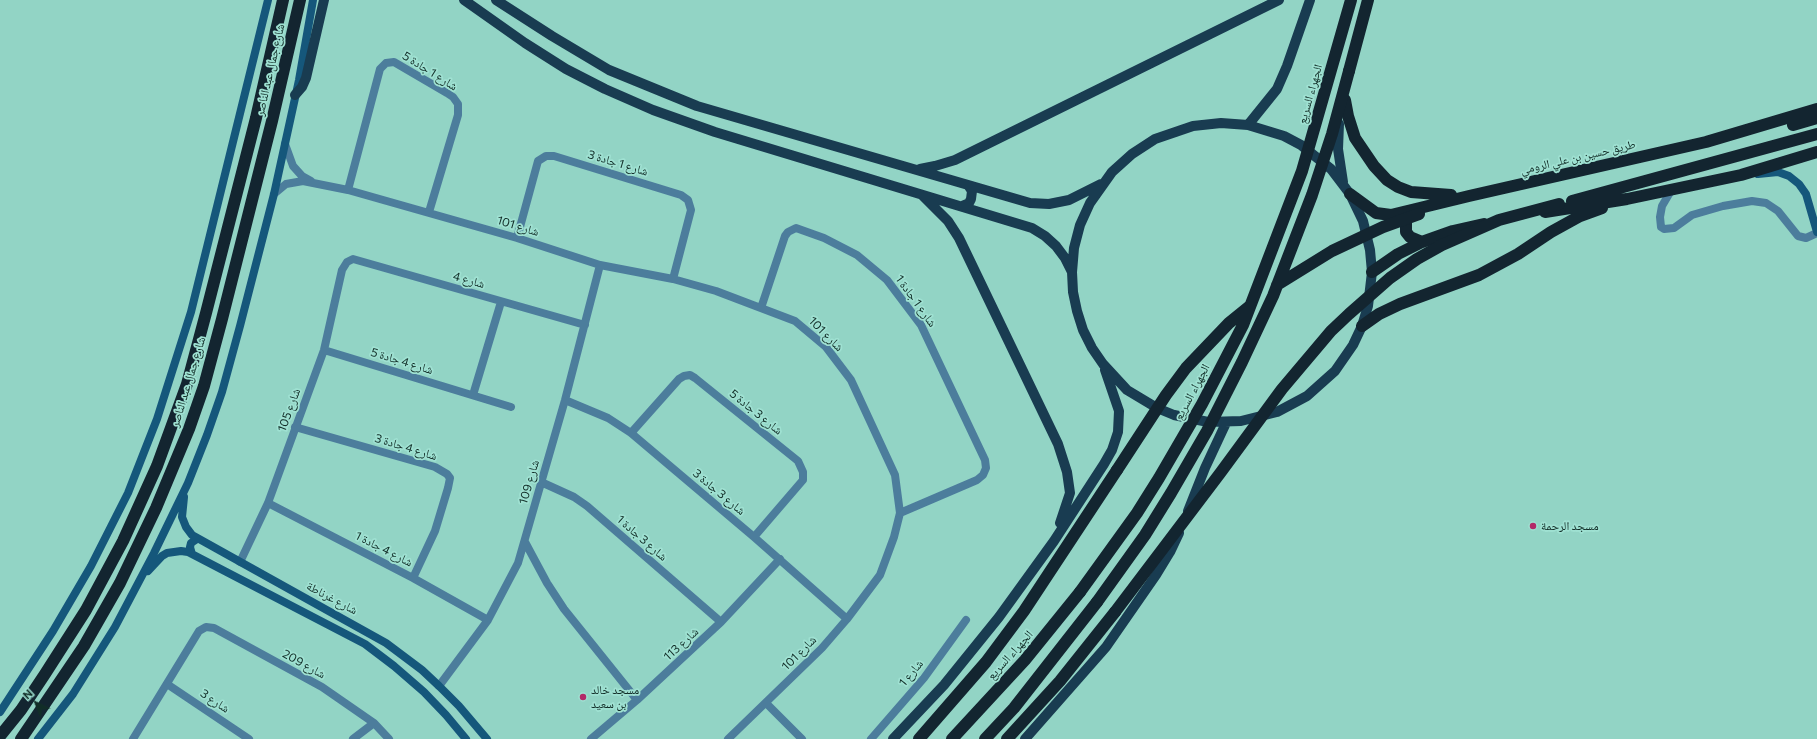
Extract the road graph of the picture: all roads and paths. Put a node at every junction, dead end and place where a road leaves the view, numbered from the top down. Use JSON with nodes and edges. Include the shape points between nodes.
{"nodes":[{"id":1,"x":268,"y":0,"type":"edge"},
{"id":2,"x":282,"y":0,"type":"edge"},
{"id":3,"x":300,"y":0,"type":"edge"},
{"id":4,"x":313,"y":0,"type":"edge"},
{"id":5,"x":324,"y":0,"type":"edge"},
{"id":6,"x":464,"y":0,"type":"edge"},
{"id":7,"x":496,"y":0,"type":"edge"},
{"id":8,"x":1280,"y":0,"type":"edge"},
{"id":9,"x":1310,"y":0,"type":"edge"},
{"id":10,"x":1351,"y":0,"type":"edge"},
{"id":11,"x":1368,"y":0,"type":"edge"},
{"id":12,"x":1374,"y":0,"type":"edge"},
{"id":13,"x":295,"y":95,"type":"junction"},
{"id":14,"x":1345,"y":100,"type":"junction"},
{"id":15,"x":1817,"y":109,"type":"edge"},
{"id":16,"x":1817,"y":118,"type":"edge"},
{"id":17,"x":1248,"y":125,"type":"junction"},
{"id":18,"x":1817,"y":134,"type":"edge"},
{"id":19,"x":285,"y":144,"type":"junction"},
{"id":20,"x":1817,"y":152,"type":"edge"},
{"id":21,"x":914,"y":169,"type":"junction"},
{"id":22,"x":1741,"y":175,"type":"junction"},
{"id":23,"x":315,"y":183,"type":"junction"},
{"id":24,"x":1103,"y":183,"type":"junction"},
{"id":25,"x":968,"y":185,"type":"junction"},
{"id":26,"x":1346,"y":189,"type":"junction"},
{"id":27,"x":1672,"y":189,"type":"junction"},
{"id":28,"x":348,"y":190,"type":"junction"},
{"id":29,"x":274,"y":194,"type":"junction"},
{"id":30,"x":922,"y":194,"type":"junction"},
{"id":31,"x":1469,"y":196,"type":"junction"},
{"id":32,"x":1627,"y":199,"type":"junction"},
{"id":33,"x":962,"y":206,"type":"junction"},
{"id":34,"x":428,"y":212,"type":"junction"},
{"id":35,"x":1417,"y":212,"type":"junction"},
{"id":36,"x":1817,"y":233,"type":"edge"},
{"id":37,"x":517,"y":238,"type":"junction"},
{"id":38,"x":1422,"y":242,"type":"junction"},
{"id":39,"x":347,"y":262,"type":"joint"},
{"id":40,"x":600,"y":264,"type":"junction"},
{"id":41,"x":1072,"y":272,"type":"junction"},
{"id":42,"x":1372,"y":272,"type":"junction"},
{"id":43,"x":673,"y":279,"type":"junction"},
{"id":44,"x":501,"y":302,"type":"junction"},
{"id":45,"x":761,"y":308,"type":"junction"},
{"id":46,"x":585,"y":325,"type":"junction"},
{"id":47,"x":1362,"y":326,"type":"junction"},
{"id":48,"x":324,"y":350,"type":"junction"},
{"id":49,"x":1103,"y":364,"type":"junction"},
{"id":50,"x":473,"y":395,"type":"junction"},
{"id":51,"x":565,"y":400,"type":"junction"},
{"id":52,"x":511,"y":407,"type":"dead end"},
{"id":53,"x":1226,"y":423,"type":"junction"},
{"id":54,"x":295,"y":427,"type":"junction"},
{"id":55,"x":631,"y":433,"type":"junction"},
{"id":56,"x":541,"y":482,"type":"junction"},
{"id":57,"x":188,"y":483,"type":"junction"},
{"id":58,"x":268,"y":503,"type":"junction"},
{"id":59,"x":900,"y":513,"type":"junction"},
{"id":60,"x":754,"y":537,"type":"junction"},
{"id":61,"x":197,"y":539,"type":"junction"},
{"id":62,"x":1054,"y":541,"type":"junction"},
{"id":63,"x":525,"y":542,"type":"junction"},
{"id":64,"x":192,"y":554,"type":"junction"},
{"id":65,"x":780,"y":559,"type":"junction"},
{"id":66,"x":240,"y":562,"type":"junction"},
{"id":67,"x":413,"y":578,"type":"junction"},
{"id":68,"x":139,"y":582,"type":"junction"},
{"id":69,"x":847,"y":618,"type":"junction"},
{"id":70,"x":488,"y":620,"type":"junction"},
{"id":71,"x":966,"y":620,"type":"dead end"},
{"id":72,"x":721,"y":622,"type":"junction"},
{"id":73,"x":386,"y":643,"type":"junction"},
{"id":74,"x":378,"y":654,"type":"junction"},
{"id":75,"x":404,"y":656,"type":"junction"},
{"id":76,"x":394,"y":666,"type":"junction"},
{"id":77,"x":167,"y":684,"type":"junction"},
{"id":78,"x":439,"y":686,"type":"junction"},
{"id":79,"x":637,"y":700,"type":"junction"},
{"id":80,"x":766,"y":703,"type":"junction"},
{"id":81,"x":0,"y":712,"type":"edge"},
{"id":82,"x":374,"y":723,"type":"junction"},
{"id":83,"x":0,"y":736,"type":"edge"},
{"id":84,"x":20,"y":739,"type":"edge"},
{"id":85,"x":38,"y":739,"type":"edge"},
{"id":86,"x":133,"y":739,"type":"edge"},
{"id":87,"x":249,"y":739,"type":"edge"},
{"id":88,"x":353,"y":739,"type":"edge"},
{"id":89,"x":389,"y":739,"type":"edge"},
{"id":90,"x":466,"y":739,"type":"edge"},
{"id":91,"x":487,"y":739,"type":"edge"},
{"id":92,"x":591,"y":739,"type":"edge"},
{"id":93,"x":728,"y":739,"type":"edge"},
{"id":94,"x":802,"y":739,"type":"edge"},
{"id":95,"x":871,"y":739,"type":"edge"},
{"id":96,"x":894,"y":739,"type":"edge"},
{"id":97,"x":919,"y":739,"type":"edge"},
{"id":98,"x":952,"y":739,"type":"edge"},
{"id":99,"x":985,"y":739,"type":"edge"},
{"id":100,"x":1007,"y":739,"type":"edge"},
{"id":101,"x":1025,"y":739,"type":"edge"}],
"edges":[{"from":1,"to":81,"type":"main road","via":[[191,312],[155,426],[128,492],[91,566],[49,638]]},
{"from":2,"to":83,"type":"highway","name":"شارع جمال عبد الناصر","via":[[256,118],[187,384],[157,466],[123,541],[86,610],[29,698]]},
{"from":3,"to":84,"type":"highway","name":"شارع جمال عبد الناصر","via":[[272,121],[204,386],[171,476],[139,546],[84,646]]},
{"from":4,"to":13,"type":"main road"},
{"from":5,"to":13,"type":"main road","via":[[306,78]]},
{"from":6,"to":30,"type":"main road","via":[[566,69],[653,110],[715,132]]},
{"from":7,"to":21,"type":"main road","via":[[609,70],[666,94],[704,108]]},
{"from":8,"to":21,"type":"main road","via":[[955,160]]},
{"from":9,"to":17,"type":"main road","via":[[1277,89]]},
{"from":10,"to":98,"type":"highway","name":"الجهراء السريع","bridge":true,"via":[[1302,171],[1243,325],[1202,404],[1137,514],[1080,592],[1029,655]]},
{"from":11,"to":99,"type":"highway","bridge":true,"via":[[1322,165],[1273,296],[1231,386],[1145,535],[1023,697]]},
{"from":12,"to":14,"type":"main road"},
{"from":13,"to":19,"type":"main road"},
{"from":14,"to":26,"type":"main road","via":[[1337,137],[1339,161]]},
{"from":14,"to":31,"type":"highway","via":[[1355,138],[1374,166],[1388,180],[1411,192]]},
{"from":15,"to":31,"type":"highway","name":"طريق حسين بن علي الرومي","via":[[1706,142]]},
{"from":16,"to":35,"type":"highway","via":[[1708,148]]},
{"from":17,"to":24,"type":"main road","via":[[1207,124],[1167,134],[1132,154]]},
{"from":17,"to":26,"type":"main road","via":[[1284,136],[1301,145],[1317,156]]},
{"from":18,"to":100,"type":"highway","bridge":true,"via":[[1499,220],[1442,245],[1390,278],[1331,331],[1282,389],[1222,472],[1060,681]]},
{"from":19,"to":23,"type":"street","name":"شارع 101","via":[[289,158],[297,171]]},
{"from":19,"to":29,"type":"main road"},
{"from":20,"to":22,"type":"highway"},
{"from":21,"to":25,"type":"main road"},
{"from":22,"to":27,"type":"highway"},
{"from":22,"to":36,"type":"main road","via":[[1778,172],[1789,176],[1806,194]]},
{"from":23,"to":28,"type":"street","name":"شارع 101"},
{"from":23,"to":29,"type":"street","name":"شارع 101","via":[[290,183]]},
{"from":24,"to":25,"type":"main road","via":[[1070,200],[1049,204],[1030,203]]},
{"from":24,"to":41,"type":"main road","via":[[1080,225],[1074,248]]},
{"from":25,"to":33,"type":"main road","via":[[972,191],[971,199]]},
{"from":26,"to":35,"type":"highway","name":"طريق حسين بن علي الرومي","via":[[1366,207],[1381,215]]},
{"from":26,"to":42,"type":"main road","via":[[1357,207],[1368,236]]},
{"from":27,"to":32,"type":"highway"},
{"from":27,"to":36,"type":"street","via":[[1662,206],[1660,217],[1661,227],[1664,229],[1674,228],[1692,216],[1722,206],[1752,201],[1766,203],[1778,210],[1798,236],[1806,238]]},
{"from":28,"to":34,"type":"street","name":"شارع 101"},
{"from":28,"to":34,"type":"street","name":"شارع 1 جادة 5","via":[[380,70],[386,63],[394,62],[447,93],[458,104],[458,115]]},
{"from":29,"to":57,"type":"main road","via":[[222,392]]},
{"from":30,"to":33,"type":"main road"},
{"from":30,"to":62,"type":"main road","via":[[954,229],[1058,444],[1067,472],[1070,493]]},
{"from":31,"to":35,"type":"highway","name":"طريق حسين بن علي الرومي"},
{"from":32,"to":38,"type":"highway","via":[[1474,226]]},
{"from":32,"to":47,"type":"highway","via":[[1580,216],[1479,275],[1400,304]]},
{"from":33,"to":41,"type":"main road","via":[[1039,232],[1056,246]]},
{"from":34,"to":37,"type":"street","name":"شارع 101"},
{"from":35,"to":38,"type":"highway","via":[[1406,219],[1406,232],[1410,237]]},
{"from":35,"to":97,"type":"highway","bridge":true,"via":[[1332,251],[1287,278],[1238,315],[1206,346],[1166,395],[1024,611],[986,662]]},
{"from":37,"to":40,"type":"street","name":"شارع 101"},
{"from":37,"to":43,"type":"street","name":"شارع 1 جادة 3","via":[[538,161],[546,156],[554,156],[681,194],[688,200],[691,210]]},
{"from":38,"to":42,"type":"highway","via":[[1398,254]]},
{"from":39,"to":44,"type":"street","name":"شارع 4","via":[[353,259]]},
{"from":39,"to":48,"type":"street","name":"شارع 105","via":[[342,270]]},
{"from":40,"to":43,"type":"street","name":"شارع 101"},
{"from":40,"to":46,"type":"street","name":"شارع 109"},
{"from":41,"to":49,"type":"main road","via":[[1077,311],[1092,348]]},
{"from":42,"to":47,"type":"main road","via":[[1368,306]]},
{"from":43,"to":45,"type":"street","name":"شارع 101","via":[[716,291]]},
{"from":44,"to":46,"type":"street","name":"شارع 4"},
{"from":44,"to":50,"type":"street"},
{"from":45,"to":59,"type":"street","name":"شارع 101","via":[[795,321],[826,347],[851,380],[895,475]]},
{"from":45,"to":59,"type":"street","name":"شارع 1 جادة 1","via":[[785,236],[796,228],[824,238],[857,255],[887,280],[921,325],[986,468],[977,480]]},
{"from":46,"to":51,"type":"street","name":"شارع 109"},
{"from":47,"to":53,"type":"main road","via":[[1342,362],[1307,396],[1277,412],[1256,419]]},
{"from":48,"to":50,"type":"street","name":"شارع 4 جادة 5"},
{"from":48,"to":54,"type":"street","name":"شارع 105"},
{"from":49,"to":53,"type":"main road","via":[[1127,390],[1157,408],[1191,420]]},
{"from":49,"to":62,"type":"main road","via":[[1119,412],[1118,432],[1104,464]]},
{"from":50,"to":52,"type":"street","name":"شارع 4 جادة 5"},
{"from":51,"to":55,"type":"street","name":"شارع 3 جادة 3","via":[[608,418]]},
{"from":51,"to":56,"type":"street","name":"شارع 109"},
{"from":53,"to":101,"type":"main road","via":[[1170,552],[1156,575],[1106,647]]},
{"from":54,"to":58,"type":"street","name":"شارع 105"},
{"from":54,"to":67,"type":"street","name":"شارع 4 جادة 3","via":[[435,468],[447,474],[450,482],[435,531]]},
{"from":55,"to":60,"type":"street","name":"شارع 3 جادة 3"},
{"from":55,"to":60,"type":"street","name":"شارع 3 جادة 5","via":[[679,379],[690,376],[798,461],[802,468],[803,480]]},
{"from":56,"to":63,"type":"street","name":"شارع 109"},
{"from":56,"to":72,"type":"street","name":"شارع 3 جادة 1","via":[[587,506]]},
{"from":57,"to":61,"type":"main road","name":"شارع غرناطة","via":[[182,517],[186,528]]},
{"from":57,"to":68,"type":"main road"},
{"from":58,"to":66,"type":"street","name":"شارع 105"},
{"from":58,"to":67,"type":"street","name":"شارع 4 جادة 1"},
{"from":59,"to":69,"type":"street","name":"شارع 101","via":[[880,575]]},
{"from":60,"to":65,"type":"street","name":"شارع 3 جادة 3"},
{"from":61,"to":64,"type":"main road","via":[[193,540],[190,547]]},
{"from":61,"to":66,"type":"main road","name":"شارع غرناطة"},
{"from":62,"to":96,"type":"main road","via":[[944,685]]},
{"from":63,"to":70,"type":"street","name":"شارع 109","via":[[518,563]]},
{"from":63,"to":79,"type":"street","via":[[558,600]]},
{"from":64,"to":68,"type":"main road","via":[[181,551],[168,553],[154,564]]},
{"from":64,"to":74,"type":"main road","via":[[364,644]]},
{"from":65,"to":69,"type":"street","name":"شارع 3 جادة 3"},
{"from":65,"to":72,"type":"street","name":"شارع 113"},
{"from":66,"to":73,"type":"main road","name":"شارع غرناطة"},
{"from":67,"to":70,"type":"street","name":"شارع 4 جادة 1"},
{"from":68,"to":85,"type":"main road","via":[[95,661]]},
{"from":69,"to":80,"type":"street","name":"شارع 101","via":[[822,648]]},
{"from":70,"to":78,"type":"street","name":"شارع 109"},
{"from":71,"to":95,"type":"street","name":"شارع 1","via":[[924,678]]},
{"from":72,"to":79,"type":"street","name":"شارع 113"},
{"from":73,"to":74,"type":"main road","via":[[385,650]]},
{"from":73,"to":75,"type":"main road","name":"شارع غرناطة"},
{"from":74,"to":76,"type":"main road"},
{"from":75,"to":76,"type":"main road","via":[[396,657]]},
{"from":75,"to":78,"type":"main road","name":"شارع غرناطة"},
{"from":76,"to":90,"type":"main road","via":[[446,714]]},
{"from":77,"to":82,"type":"street","name":"شارع 209","via":[[199,631],[206,627],[214,628],[322,687]]},
{"from":77,"to":86,"type":"street"},
{"from":77,"to":87,"type":"street","name":"شارع 3"},
{"from":78,"to":91,"type":"main road","name":"شارع غرناطة"},
{"from":79,"to":92,"type":"street","name":"شارع 113"},
{"from":80,"to":93,"type":"street","name":"شارع 101"},
{"from":80,"to":94,"type":"street"},
{"from":82,"to":88,"type":"street"},
{"from":82,"to":89,"type":"street","name":"شارع 209"}]}
